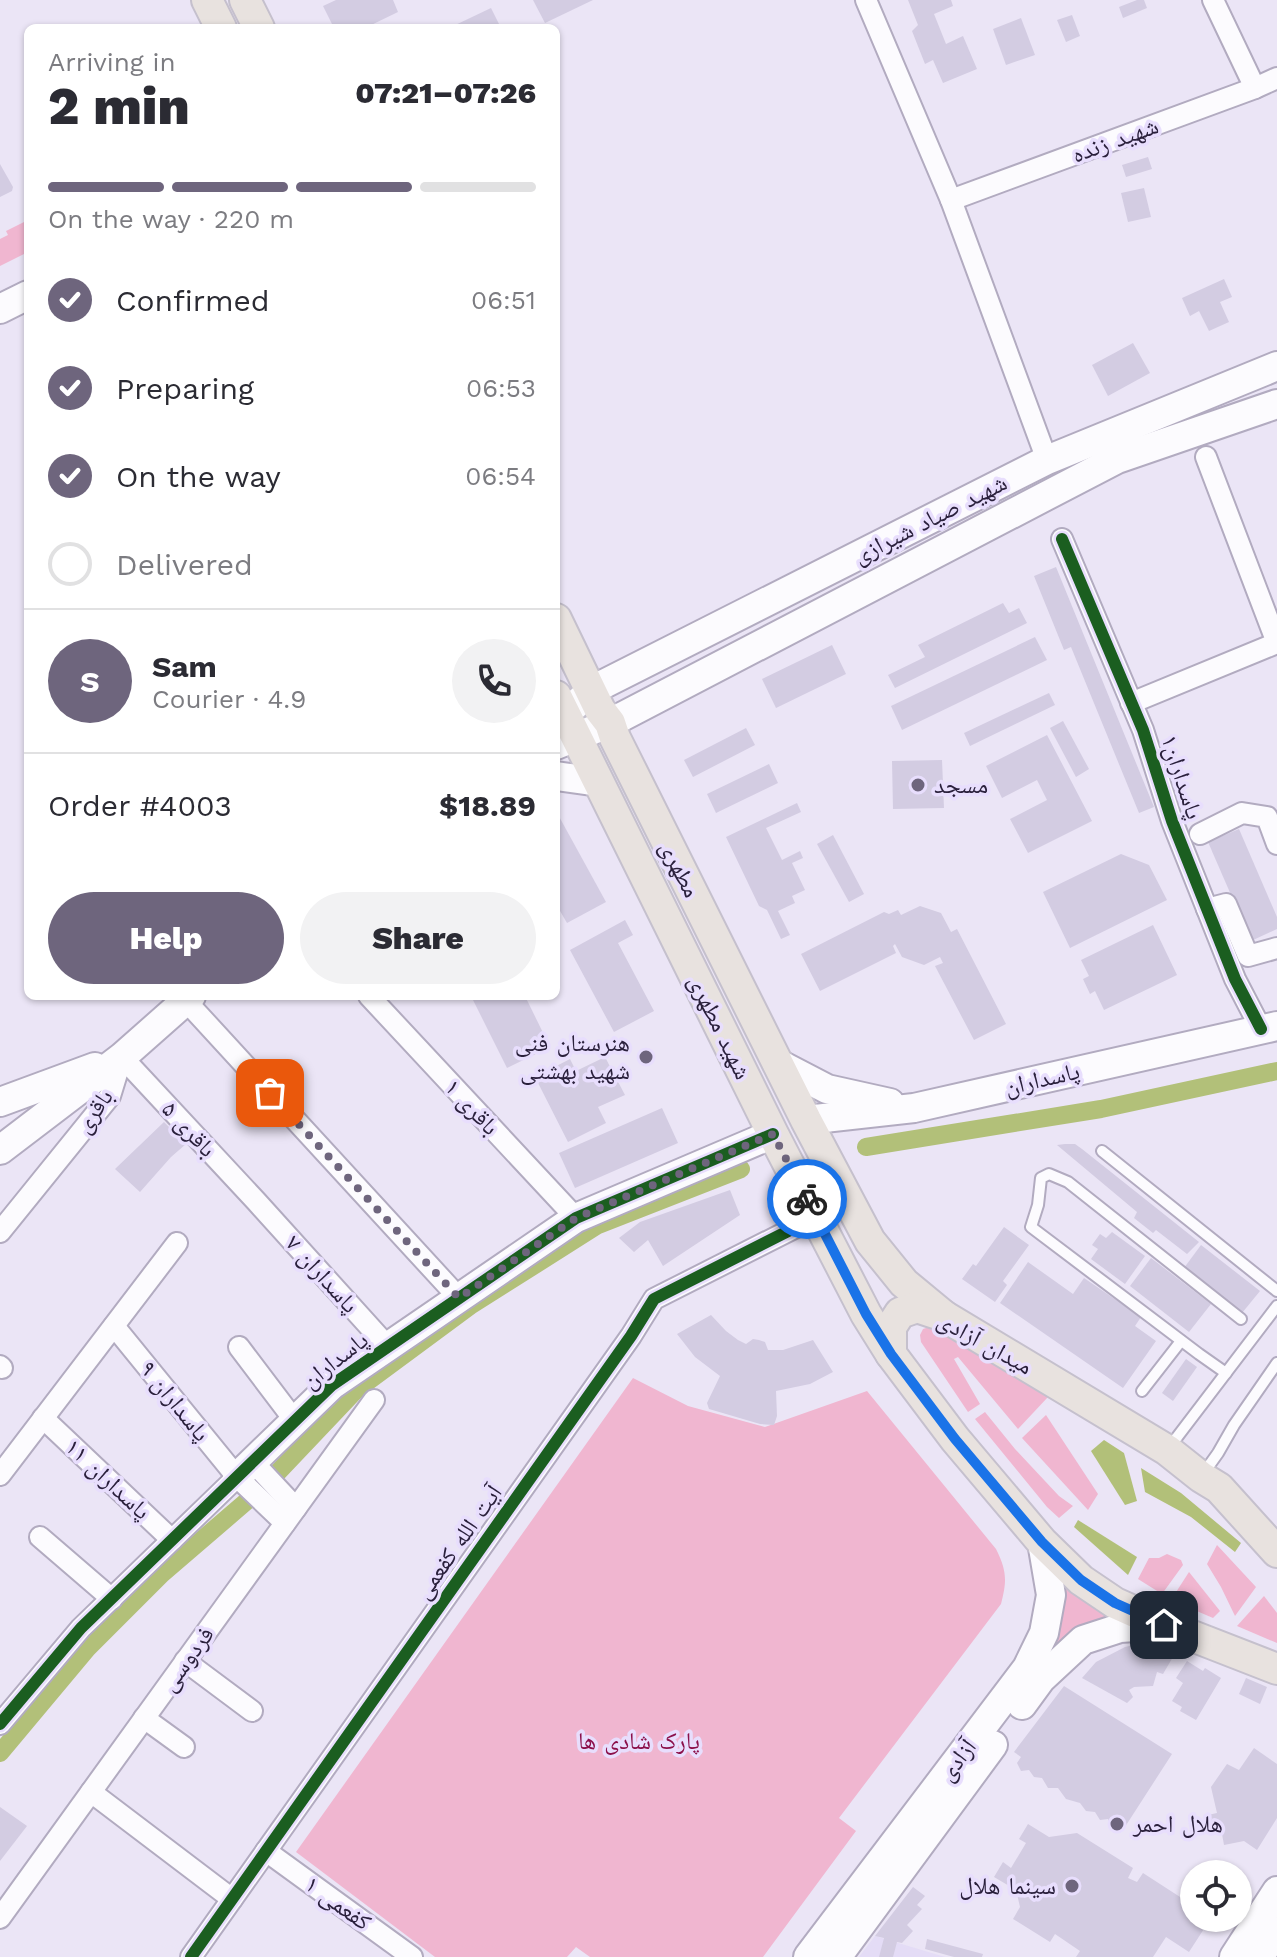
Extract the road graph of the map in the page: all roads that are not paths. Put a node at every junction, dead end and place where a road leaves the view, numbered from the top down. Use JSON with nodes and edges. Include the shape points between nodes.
{"nodes":[{"id":1,"x":207,"y":0,"type":"edge"},
{"id":2,"x":245,"y":0,"type":"edge"},
{"id":3,"x":866,"y":0,"type":"edge"},
{"id":4,"x":1213,"y":0,"type":"edge"},
{"id":5,"x":219,"y":24,"type":"edge"},
{"id":6,"x":257,"y":24,"type":"edge"},
{"id":7,"x":1277,"y":78,"type":"edge"},
{"id":8,"x":1255,"y":88,"type":"junction"},
{"id":9,"x":951,"y":200,"type":"junction"},
{"id":10,"x":24,"y":297,"type":"edge"},
{"id":11,"x":0,"y":309,"type":"edge"},
{"id":12,"x":1277,"y":366,"type":"edge"},
{"id":13,"x":1277,"y":404,"type":"edge"},
{"id":14,"x":1206,"y":457,"type":"dead end"},
{"id":15,"x":1047,"y":460,"type":"junction"},
{"id":16,"x":1062,"y":539,"type":"dead end"},
{"id":17,"x":560,"y":627,"type":"edge"},
{"id":18,"x":1277,"y":643,"type":"edge"},
{"id":19,"x":592,"y":690,"type":"junction"},
{"id":20,"x":1131,"y":703,"type":"junction"},
{"id":21,"x":562,"y":722,"type":"edge"},
{"id":22,"x":610,"y":723,"type":"junction"},
{"id":23,"x":560,"y":777,"type":"edge"},
{"id":24,"x":599,"y":782,"type":"junction"},
{"id":25,"x":1200,"y":834,"type":"dead end"},
{"id":26,"x":1277,"y":844,"type":"edge"},
{"id":27,"x":1207,"y":909,"type":"junction"},
{"id":28,"x":1277,"y":948,"type":"edge"},
{"id":29,"x":188,"y":1000,"type":"edge"},
{"id":30,"x":190,"y":1000,"type":"edge"},
{"id":31,"x":373,"y":1000,"type":"edge"},
{"id":32,"x":1269,"y":1027,"type":"edge"},
{"id":33,"x":122,"y":1057,"type":"junction"},
{"id":34,"x":777,"y":1063,"type":"junction"},
{"id":35,"x":0,"y":1102,"type":"edge"},
{"id":36,"x":914,"y":1108,"type":"junction"},
{"id":37,"x":806,"y":1120,"type":"junction"},
{"id":38,"x":773,"y":1134,"type":"junction"},
{"id":39,"x":0,"y":1150,"type":"edge"},
{"id":40,"x":1102,"y":1151,"type":"dead end"},
{"id":41,"x":256,"y":1201,"type":"joint"},
{"id":42,"x":816,"y":1217,"type":"junction"},
{"id":43,"x":576,"y":1218,"type":"junction"},
{"id":44,"x":0,"y":1232,"type":"edge"},
{"id":45,"x":177,"y":1243,"type":"dead end"},
{"id":46,"x":1277,"y":1291,"type":"edge"},
{"id":47,"x":459,"y":1298,"type":"junction"},
{"id":48,"x":1277,"y":1306,"type":"edge"},
{"id":49,"x":944,"y":1316,"type":"junction"},
{"id":50,"x":1241,"y":1319,"type":"dead end"},
{"id":51,"x":114,"y":1326,"type":"junction"},
{"id":52,"x":1181,"y":1341,"type":"junction"},
{"id":53,"x":239,"y":1347,"type":"dead end"},
{"id":54,"x":388,"y":1347,"type":"junction"},
{"id":55,"x":891,"y":1354,"type":"junction"},
{"id":56,"x":1277,"y":1363,"type":"edge"},
{"id":57,"x":1226,"y":1373,"type":"junction"},
{"id":58,"x":1142,"y":1391,"type":"dead end"},
{"id":59,"x":374,"y":1400,"type":"dead end"},
{"id":60,"x":43,"y":1418,"type":"junction"},
{"id":61,"x":295,"y":1421,"type":"junction"},
{"id":62,"x":1167,"y":1450,"type":"junction"},
{"id":63,"x":248,"y":1467,"type":"junction"},
{"id":64,"x":0,"y":1475,"type":"edge"},
{"id":65,"x":1210,"y":1482,"type":"junction"},
{"id":66,"x":292,"y":1512,"type":"junction"},
{"id":67,"x":1277,"y":1525,"type":"edge"},
{"id":68,"x":40,"y":1537,"type":"dead end"},
{"id":69,"x":172,"y":1540,"type":"junction"},
{"id":70,"x":1042,"y":1542,"type":"junction"},
{"id":71,"x":1277,"y":1552,"type":"edge"},
{"id":72,"x":112,"y":1599,"type":"junction"},
{"id":73,"x":1164,"y":1625,"type":"junction"},
{"id":74,"x":185,"y":1661,"type":"junction"},
{"id":75,"x":1277,"y":1669,"type":"edge"},
{"id":76,"x":252,"y":1711,"type":"dead end"},
{"id":77,"x":144,"y":1718,"type":"junction"},
{"id":78,"x":0,"y":1724,"type":"edge"},
{"id":79,"x":184,"y":1747,"type":"dead end"},
{"id":80,"x":91,"y":1792,"type":"junction"},
{"id":81,"x":266,"y":1851,"type":"junction"},
{"id":82,"x":1277,"y":1891,"type":"edge"},
{"id":83,"x":232,"y":1899,"type":"junction"},
{"id":84,"x":0,"y":1918,"type":"edge"},
{"id":85,"x":1272,"y":1930,"type":"edge"},
{"id":86,"x":411,"y":1956,"type":"edge"},
{"id":87,"x":192,"y":1957,"type":"edge"},
{"id":88,"x":808,"y":1957,"type":"edge"},
{"id":89,"x":837,"y":1957,"type":"edge"},
{"id":90,"x":1234,"y":1957,"type":"edge"},
{"id":91,"x":1259,"y":1957,"type":"edge"}],
"edges":[{"from":1,"to":5,"type":"main road"},
{"from":2,"to":6,"type":"main road"},
{"from":3,"to":9,"type":"street"},
{"from":4,"to":8,"type":"street"},
{"from":7,"to":8,"type":"street","name":"شهید زنده"},
{"from":8,"to":9,"type":"street","name":"شهید زنده"},
{"from":9,"to":15,"type":"street"},
{"from":10,"to":11,"type":"main road"},
{"from":12,"to":15,"type":"main road","name":"شهید صیاد شیرازی"},
{"from":13,"to":22,"type":"main road","name":"شهید صیاد شیرازی","via":[[1117,459]]},
{"from":14,"to":18,"type":"street"},
{"from":15,"to":19,"type":"main road","name":"شهید صیاد شیرازی"},
{"from":16,"to":20,"type":"street","name":"پاسداران۱"},
{"from":17,"to":19,"type":"main road","name":"مطهری"},
{"from":18,"to":20,"type":"street"},
{"from":19,"to":21,"type":"main road","name":"شهید صیاد شیرازی"},
{"from":19,"to":22,"type":"main road","name":"مطهری"},
{"from":20,"to":27,"type":"street","name":"پاسداران۱"},
{"from":21,"to":22,"type":"main road","name":"شهید صیاد شیرازی"},
{"from":21,"to":24,"type":"main road","name":"شهید مطهری"},
{"from":22,"to":34,"type":"main road","name":"مطهری"},
{"from":23,"to":24,"type":"main road"},
{"from":24,"to":38,"type":"main road","name":"شهید مطهری"},
{"from":25,"to":26,"type":"street","via":[[1242,813],[1267,817]]},
{"from":27,"to":28,"type":"street","via":[[1226,904],[1248,956]]},
{"from":27,"to":32,"type":"street","name":"پاسداران۱","via":[[1242,995]]},
{"from":29,"to":33,"type":"main road"},
{"from":30,"to":47,"type":"street"},
{"from":31,"to":43,"type":"street","name":"باقری ۱"},
{"from":32,"to":36,"type":"main road","name":"پاسداران"},
{"from":33,"to":35,"type":"main road"},
{"from":33,"to":39,"type":"main road"},
{"from":33,"to":41,"type":"street","name":"باقری ۵"},
{"from":33,"to":44,"type":"street","name":"باقری","via":[[110,1096]]},
{"from":34,"to":36,"type":"main road","via":[[827,1089]]},
{"from":34,"to":37,"type":"main road","name":"مطهری"},
{"from":36,"to":37,"type":"main road","name":"پاسداران"},
{"from":37,"to":38,"type":"main road"},
{"from":37,"to":49,"type":"main road","via":[[870,1241],[904,1283]]},
{"from":38,"to":42,"type":"main road","name":"شهید مطهری"},
{"from":38,"to":43,"type":"main road","name":"پاسداران"},
{"from":40,"to":46,"type":"lane"},
{"from":41,"to":54,"type":"street","name":"پاسداران ۷"},
{"from":42,"to":55,"type":"main road","name":"شهید مطهری"},
{"from":42,"to":81,"type":"street","name":"آیت الله کفعمی","via":[[654,1299]]},
{"from":43,"to":47,"type":"main road","name":"پاسداران"},
{"from":45,"to":51,"type":"street"},
{"from":47,"to":54,"type":"main road","name":"پاسداران"},
{"from":48,"to":57,"type":"lane"},
{"from":49,"to":55,"type":"main road","name":"میدان آزادی","via":[[917,1307],[900,1313],[891,1327]]},
{"from":49,"to":62,"type":"main road","name":"میدان آزادی"},
{"from":50,"to":52,"type":"lane","via":[[1068,1182],[1049,1174],[1041,1178],[1031,1227]]},
{"from":51,"to":60,"type":"street"},
{"from":51,"to":63,"type":"street","name":"پاسداران ۹"},
{"from":52,"to":57,"type":"lane"},
{"from":52,"to":58,"type":"lane"},
{"from":53,"to":61,"type":"street"},
{"from":54,"to":61,"type":"main road","name":"پاسداران","via":[[332,1385]]},
{"from":55,"to":70,"type":"main road"},
{"from":56,"to":65,"type":"lane","via":[[1218,1453]]},
{"from":57,"to":62,"type":"lane"},
{"from":59,"to":66,"type":"street","name":"فردوسی"},
{"from":60,"to":64,"type":"street"},
{"from":60,"to":69,"type":"street","name":"پاسداران ۱۱"},
{"from":61,"to":63,"type":"main road","name":"پاسداران"},
{"from":62,"to":65,"type":"main road","name":"میدان آزادی"},
{"from":63,"to":66,"type":"street","name":"پاسداران ۹"},
{"from":63,"to":69,"type":"street","name":"پاسداران"},
{"from":65,"to":67,"type":"main road"},
{"from":65,"to":71,"type":"main road","name":"میدان آزادی"},
{"from":66,"to":74,"type":"street","name":"فردوسی"},
{"from":68,"to":72,"type":"street"},
{"from":69,"to":72,"type":"street","name":"پاسداران"},
{"from":70,"to":73,"type":"main road","via":[[1081,1580],[1115,1603]]},
{"from":70,"to":88,"type":"main road","name":"آزادی","via":[[1051,1595],[1044,1633],[1027,1668]]},
{"from":72,"to":78,"type":"street","name":"پاسداران"},
{"from":73,"to":75,"type":"main road"},
{"from":73,"to":89,"type":"main road","name":"آزادی","via":[[1120,1628],[1083,1640],[1041,1679]]},
{"from":74,"to":76,"type":"street"},
{"from":74,"to":77,"type":"street","name":"فردوسی"},
{"from":77,"to":79,"type":"street"},
{"from":77,"to":80,"type":"street","name":"فردوسی"},
{"from":80,"to":83,"type":"street"},
{"from":80,"to":84,"type":"street","name":"فردوسی"},
{"from":81,"to":83,"type":"street","name":"آیت الله کفعمی"},
{"from":81,"to":86,"type":"street","name":"کفعمی ۱"},
{"from":82,"to":85,"type":"main road"},
{"from":83,"to":87,"type":"street","name":"آیت الله کفعمی"},
{"from":85,"to":90,"type":"main road"},
{"from":85,"to":91,"type":"main road"}]}
